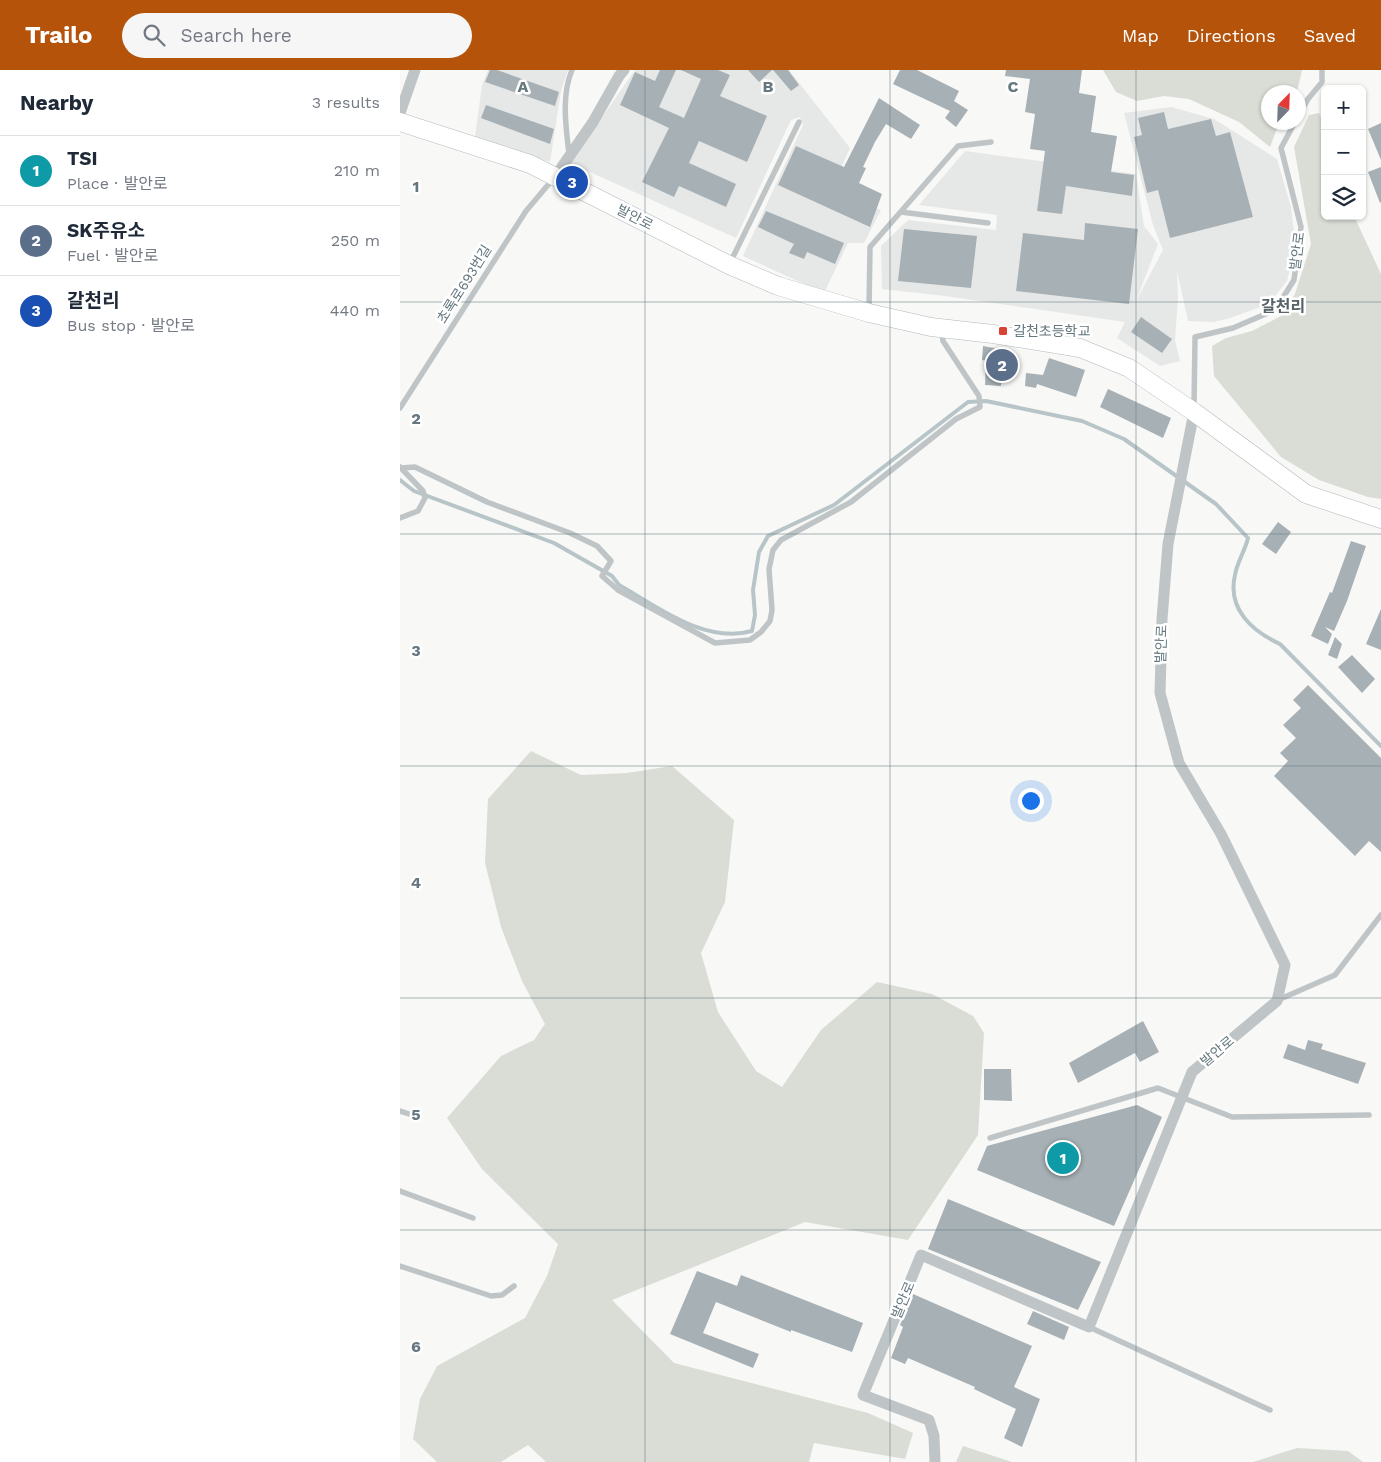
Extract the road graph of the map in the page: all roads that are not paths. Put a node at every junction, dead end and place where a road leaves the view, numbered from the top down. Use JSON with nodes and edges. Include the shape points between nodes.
{"nodes":[{"id":1,"x":415,"y":70,"type":"edge"},
{"id":2,"x":572,"y":70,"type":"edge"},
{"id":3,"x":624,"y":70,"type":"edge"},
{"id":4,"x":1322,"y":70,"type":"edge"},
{"id":5,"x":1306,"y":102,"type":"edge"},
{"id":6,"x":400,"y":113,"type":"edge"},
{"id":7,"x":400,"y":122,"type":"edge"},
{"id":8,"x":799,"y":122,"type":"dead end"},
{"id":9,"x":1291,"y":130,"type":"edge"},
{"id":10,"x":991,"y":142,"type":"dead end"},
{"id":11,"x":569,"y":154,"type":"junction"},
{"id":12,"x":555,"y":177,"type":"junction"},
{"id":13,"x":901,"y":212,"type":"junction"},
{"id":14,"x":988,"y":224,"type":"dead end"},
{"id":15,"x":729,"y":265,"type":"junction"},
{"id":16,"x":869,"y":313,"type":"junction"},
{"id":17,"x":942,"y":328,"type":"junction"},
{"id":18,"x":400,"y":408,"type":"edge"},
{"id":19,"x":1194,"y":412,"type":"junction"},
{"id":20,"x":401,"y":467,"type":"edge"},
{"id":21,"x":400,"y":518,"type":"edge"},
{"id":22,"x":1381,"y":519,"type":"edge"},
{"id":23,"x":1381,"y":915,"type":"edge"},
{"id":24,"x":1277,"y":1001,"type":"junction"},
{"id":25,"x":1182,"y":1095,"type":"junction"},
{"id":26,"x":400,"y":1110,"type":"edge"},
{"id":27,"x":1369,"y":1115,"type":"dead end"},
{"id":28,"x":416,"y":1116,"type":"dead end"},
{"id":29,"x":990,"y":1138,"type":"dead end"},
{"id":30,"x":400,"y":1191,"type":"edge"},
{"id":31,"x":473,"y":1218,"type":"dead end"},
{"id":32,"x":400,"y":1266,"type":"edge"},
{"id":33,"x":514,"y":1286,"type":"dead end"},
{"id":34,"x":1089,"y":1327,"type":"junction"},
{"id":35,"x":1270,"y":1410,"type":"dead end"},
{"id":36,"x":935,"y":1462,"type":"edge"}],
"edges":[{"from":1,"to":6,"type":"street"},
{"from":2,"to":11,"type":"lane","via":[[567,81]]},
{"from":3,"to":11,"type":"street","via":[[593,122]]},
{"from":4,"to":5,"type":"lane","via":[[1322,82]]},
{"from":7,"to":12,"type":"main road","name":"발안로","via":[[530,164]]},
{"from":8,"to":15,"type":"lane"},
{"from":9,"to":19,"type":"lane","name":"발안로","via":[[1281,148],[1301,227],[1294,280],[1275,310],[1233,328],[1195,337]]},
{"from":10,"to":13,"type":"lane","via":[[958,146]]},
{"from":11,"to":12,"type":"street"},
{"from":12,"to":15,"type":"main road","name":"발안로"},
{"from":12,"to":18,"type":"lane","name":"초록로693번길","via":[[526,211]]},
{"from":13,"to":14,"type":"lane"},
{"from":13,"to":16,"type":"lane","via":[[870,246]]},
{"from":15,"to":16,"type":"main road","name":"발안로","via":[[778,286]]},
{"from":16,"to":17,"type":"main road","name":"발안로"},
{"from":17,"to":19,"type":"main road","name":"발안로","via":[[1080,348],[1129,368]]},
{"from":17,"to":20,"type":"lane","via":[[943,341],[979,396],[980,407],[956,419],[850,502],[781,540],[773,550],[769,569],[770,621],[750,640],[715,643],[618,590],[602,576],[611,560],[596,546],[487,502],[415,467]]},
{"from":19,"to":22,"type":"main road","name":"발안로","via":[[1306,494]]},
{"from":19,"to":24,"type":"street","name":"발안로","via":[[1167,554],[1160,693],[1178,764],[1221,834],[1285,965]]},
{"from":20,"to":21,"type":"lane","via":[[423,491],[425,498],[418,511]]},
{"from":23,"to":24,"type":"lane","via":[[1335,975]]},
{"from":24,"to":25,"type":"street","name":"발안로","via":[[1192,1072]]},
{"from":25,"to":27,"type":"lane","via":[[1232,1117]]},
{"from":25,"to":29,"type":"lane","via":[[1158,1088]]},
{"from":25,"to":34,"type":"street","name":"발안로"},
{"from":26,"to":28,"type":"lane"},
{"from":30,"to":31,"type":"lane"},
{"from":32,"to":33,"type":"lane","via":[[491,1296],[502,1295]]},
{"from":34,"to":35,"type":"lane"},
{"from":34,"to":36,"type":"street","name":"발안로","via":[[921,1255],[863,1395],[929,1420],[934,1436]]}]}
